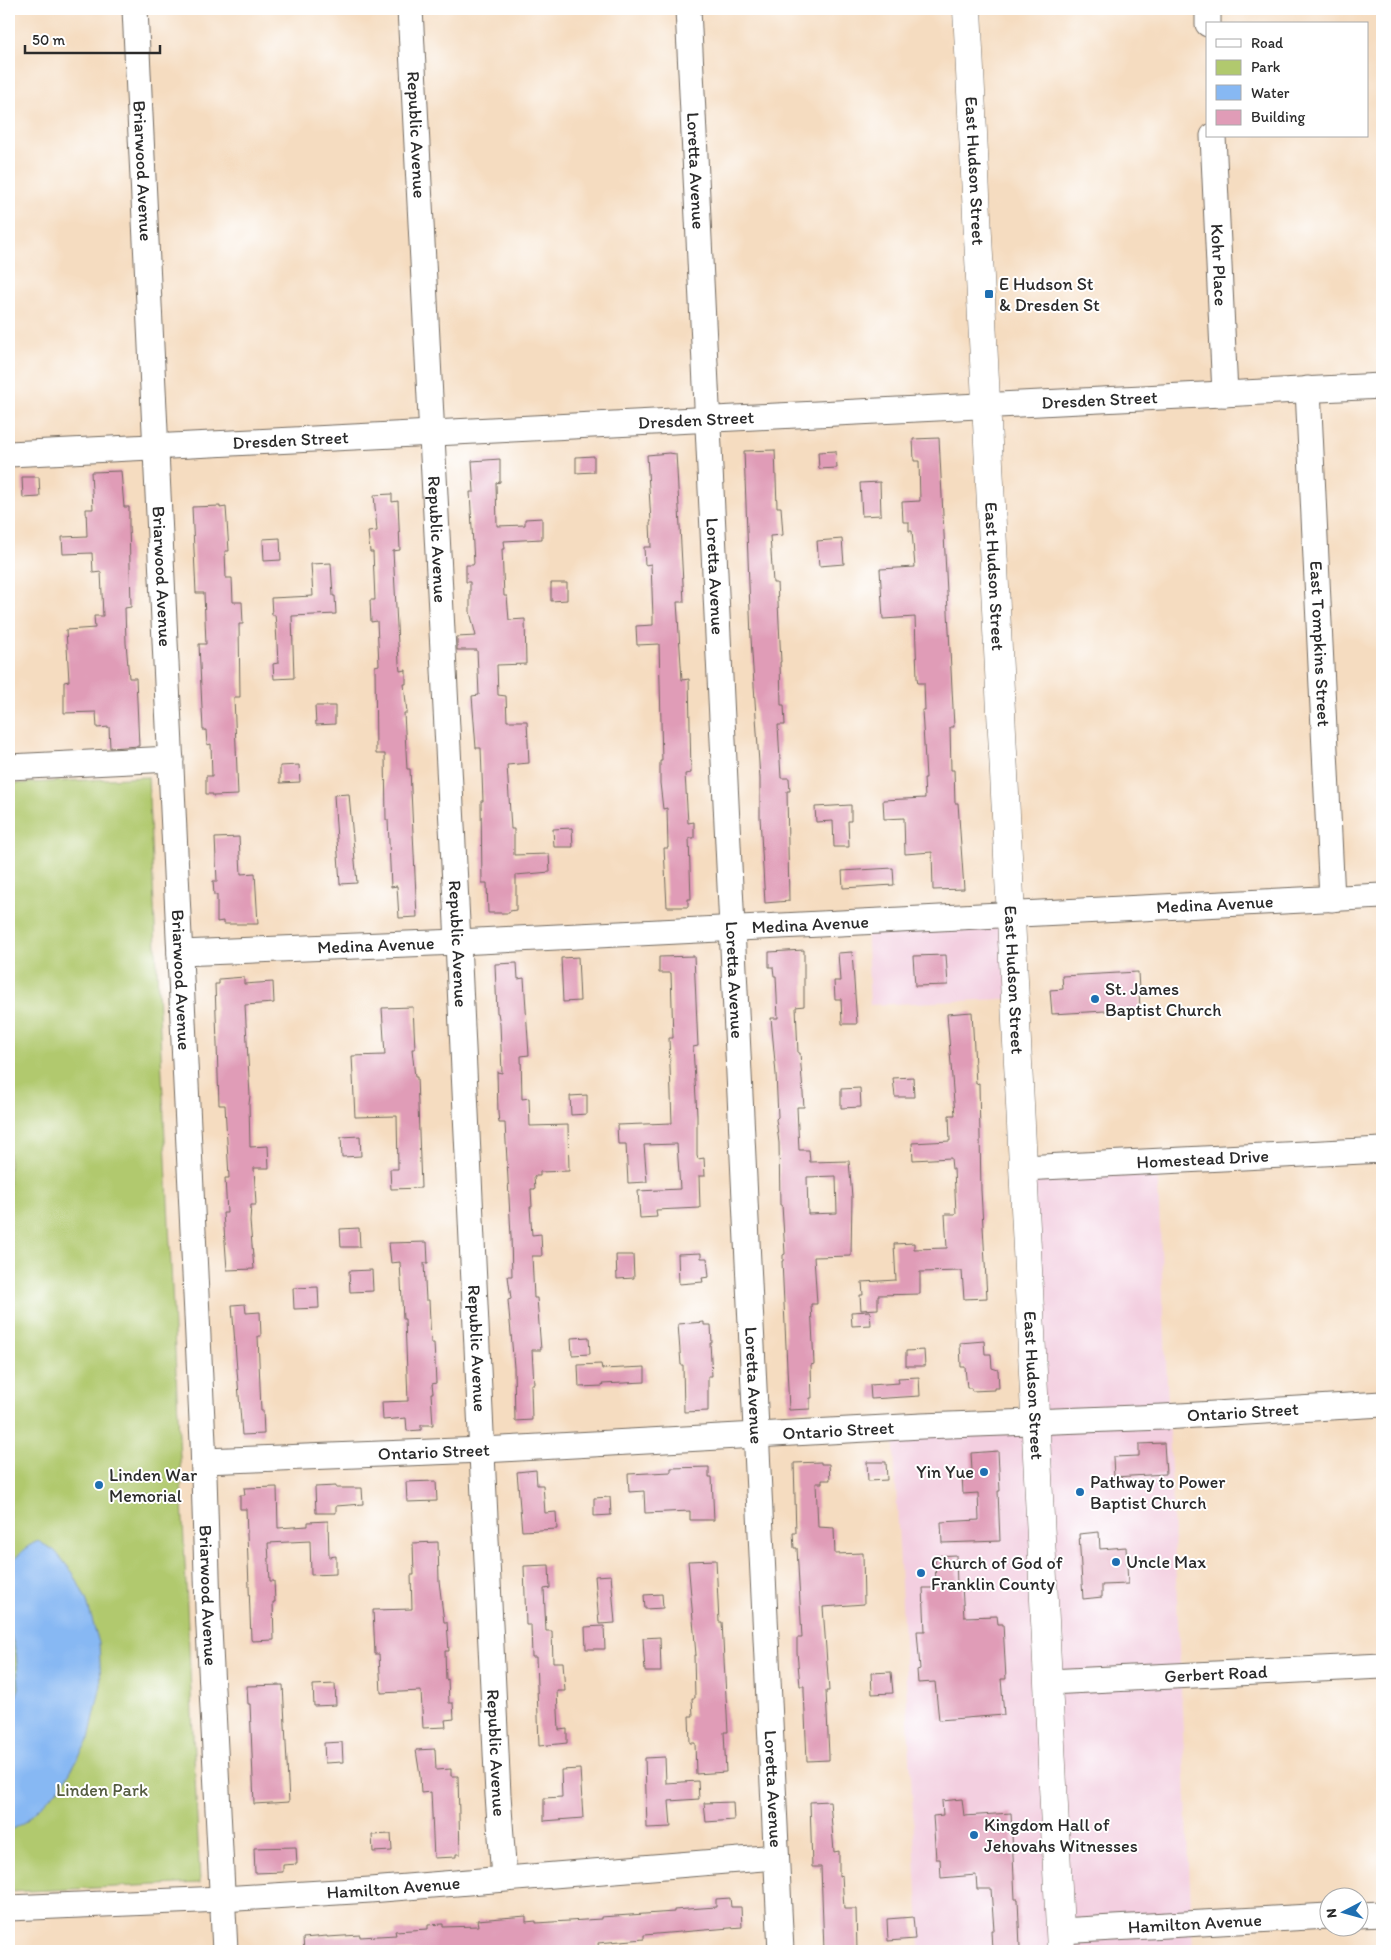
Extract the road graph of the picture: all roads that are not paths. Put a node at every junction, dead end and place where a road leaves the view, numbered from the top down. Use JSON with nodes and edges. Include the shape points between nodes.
{"nodes":[{"id":1,"x":135,"y":9,"type":"edge"},
{"id":2,"x":410,"y":9,"type":"edge"},
{"id":3,"x":688,"y":9,"type":"edge"},
{"id":4,"x":967,"y":9,"type":"edge"},
{"id":5,"x":1208,"y":9,"type":"edge"},
{"id":6,"x":1208,"y":22,"type":"edge"},
{"id":7,"x":1213,"y":138,"type":"edge"},
{"id":8,"x":1382,"y":386,"type":"edge"},
{"id":9,"x":1308,"y":389,"type":"junction"},
{"id":10,"x":1226,"y":394,"type":"junction"},
{"id":11,"x":986,"y":405,"type":"junction"},
{"id":12,"x":707,"y":420,"type":"junction"},
{"id":13,"x":431,"y":434,"type":"junction"},
{"id":14,"x":155,"y":446,"type":"junction"},
{"id":15,"x":9,"y":454,"type":"edge"},
{"id":16,"x":171,"y":759,"type":"junction"},
{"id":17,"x":9,"y":767,"type":"edge"},
{"id":18,"x":1382,"y":896,"type":"edge"},
{"id":19,"x":1332,"y":898,"type":"junction"},
{"id":20,"x":1011,"y":914,"type":"junction"},
{"id":21,"x":732,"y":928,"type":"junction"},
{"id":22,"x":458,"y":942,"type":"junction"},
{"id":23,"x":180,"y":953,"type":"junction"},
{"id":24,"x":1382,"y":1150,"type":"edge"},
{"id":25,"x":1023,"y":1168,"type":"junction"},
{"id":26,"x":1382,"y":1404,"type":"edge"},
{"id":27,"x":1036,"y":1422,"type":"junction"},
{"id":28,"x":757,"y":1436,"type":"junction"},
{"id":29,"x":482,"y":1450,"type":"junction"},
{"id":30,"x":204,"y":1461,"type":"junction"},
{"id":31,"x":1382,"y":1666,"type":"edge"},
{"id":32,"x":1048,"y":1682,"type":"junction"},
{"id":33,"x":776,"y":1857,"type":"junction"},
{"id":34,"x":504,"y":1878,"type":"junction"},
{"id":35,"x":222,"y":1899,"type":"junction"},
{"id":36,"x":9,"y":1908,"type":"edge"},
{"id":37,"x":1382,"y":1914,"type":"edge"},
{"id":38,"x":1368,"y":1915,"type":"edge"},
{"id":39,"x":1318,"y":1917,"type":"edge"},
{"id":40,"x":1060,"y":1941,"type":"edge"},
{"id":41,"x":225,"y":1951,"type":"edge"},
{"id":42,"x":781,"y":1951,"type":"edge"}],
"edges":[{"from":1,"to":14,"type":"street","name":"Briarwood Avenue"},
{"from":2,"to":13,"type":"street","name":"Republic Avenue"},
{"from":3,"to":12,"type":"street","name":"Loretta Avenue"},
{"from":4,"to":11,"type":"main road","name":"East Hudson Street"},
{"from":5,"to":6,"type":"street"},
{"from":7,"to":10,"type":"street","name":"Kohr Place"},
{"from":8,"to":9,"type":"street","name":"Dresden Street"},
{"from":9,"to":10,"type":"street","name":"Dresden Street"},
{"from":9,"to":19,"type":"street","name":"East Tompkins Street"},
{"from":10,"to":11,"type":"street","name":"Dresden Street"},
{"from":11,"to":12,"type":"street","name":"Dresden Street"},
{"from":11,"to":20,"type":"main road","name":"East Hudson Street"},
{"from":12,"to":13,"type":"street","name":"Dresden Street"},
{"from":12,"to":21,"type":"street","name":"Loretta Avenue"},
{"from":13,"to":14,"type":"street","name":"Dresden Street"},
{"from":13,"to":22,"type":"street","name":"Republic Avenue"},
{"from":14,"to":15,"type":"street","name":"Dresden Street"},
{"from":14,"to":16,"type":"street","name":"Briarwood Avenue"},
{"from":16,"to":17,"type":"street"},
{"from":16,"to":23,"type":"street","name":"Briarwood Avenue"},
{"from":18,"to":19,"type":"street","name":"Medina Avenue"},
{"from":19,"to":20,"type":"street","name":"Medina Avenue"},
{"from":20,"to":21,"type":"street","name":"Medina Avenue"},
{"from":20,"to":25,"type":"main road","name":"East Hudson Street"},
{"from":21,"to":22,"type":"street","name":"Medina Avenue"},
{"from":21,"to":28,"type":"street","name":"Loretta Avenue"},
{"from":22,"to":23,"type":"street","name":"Medina Avenue"},
{"from":22,"to":29,"type":"street","name":"Republic Avenue"},
{"from":23,"to":30,"type":"street","name":"Briarwood Avenue"},
{"from":24,"to":25,"type":"street","name":"Homestead Drive"},
{"from":25,"to":27,"type":"main road","name":"East Hudson Street"},
{"from":26,"to":27,"type":"street","name":"Ontario Street"},
{"from":27,"to":28,"type":"street","name":"Ontario Street"},
{"from":27,"to":32,"type":"main road","name":"East Hudson Street"},
{"from":28,"to":29,"type":"street","name":"Ontario Street"},
{"from":28,"to":33,"type":"street","name":"Loretta Avenue"},
{"from":29,"to":30,"type":"street","name":"Ontario Street"},
{"from":29,"to":34,"type":"street","name":"Republic Avenue"},
{"from":30,"to":35,"type":"street","name":"Briarwood Avenue"},
{"from":31,"to":32,"type":"street","name":"Gerbert Road"},
{"from":32,"to":40,"type":"main road","name":"East Hudson Street"},
{"from":33,"to":34,"type":"street","name":"Hamilton Avenue"},
{"from":33,"to":42,"type":"street","name":"Loretta Avenue"},
{"from":34,"to":35,"type":"street","name":"Hamilton Avenue"},
{"from":35,"to":36,"type":"street","name":"Hamilton Avenue"},
{"from":35,"to":41,"type":"street","name":"Briarwood Avenue"},
{"from":37,"to":38,"type":"street"},
{"from":39,"to":40,"type":"street","name":"Hamilton Avenue"}]}
